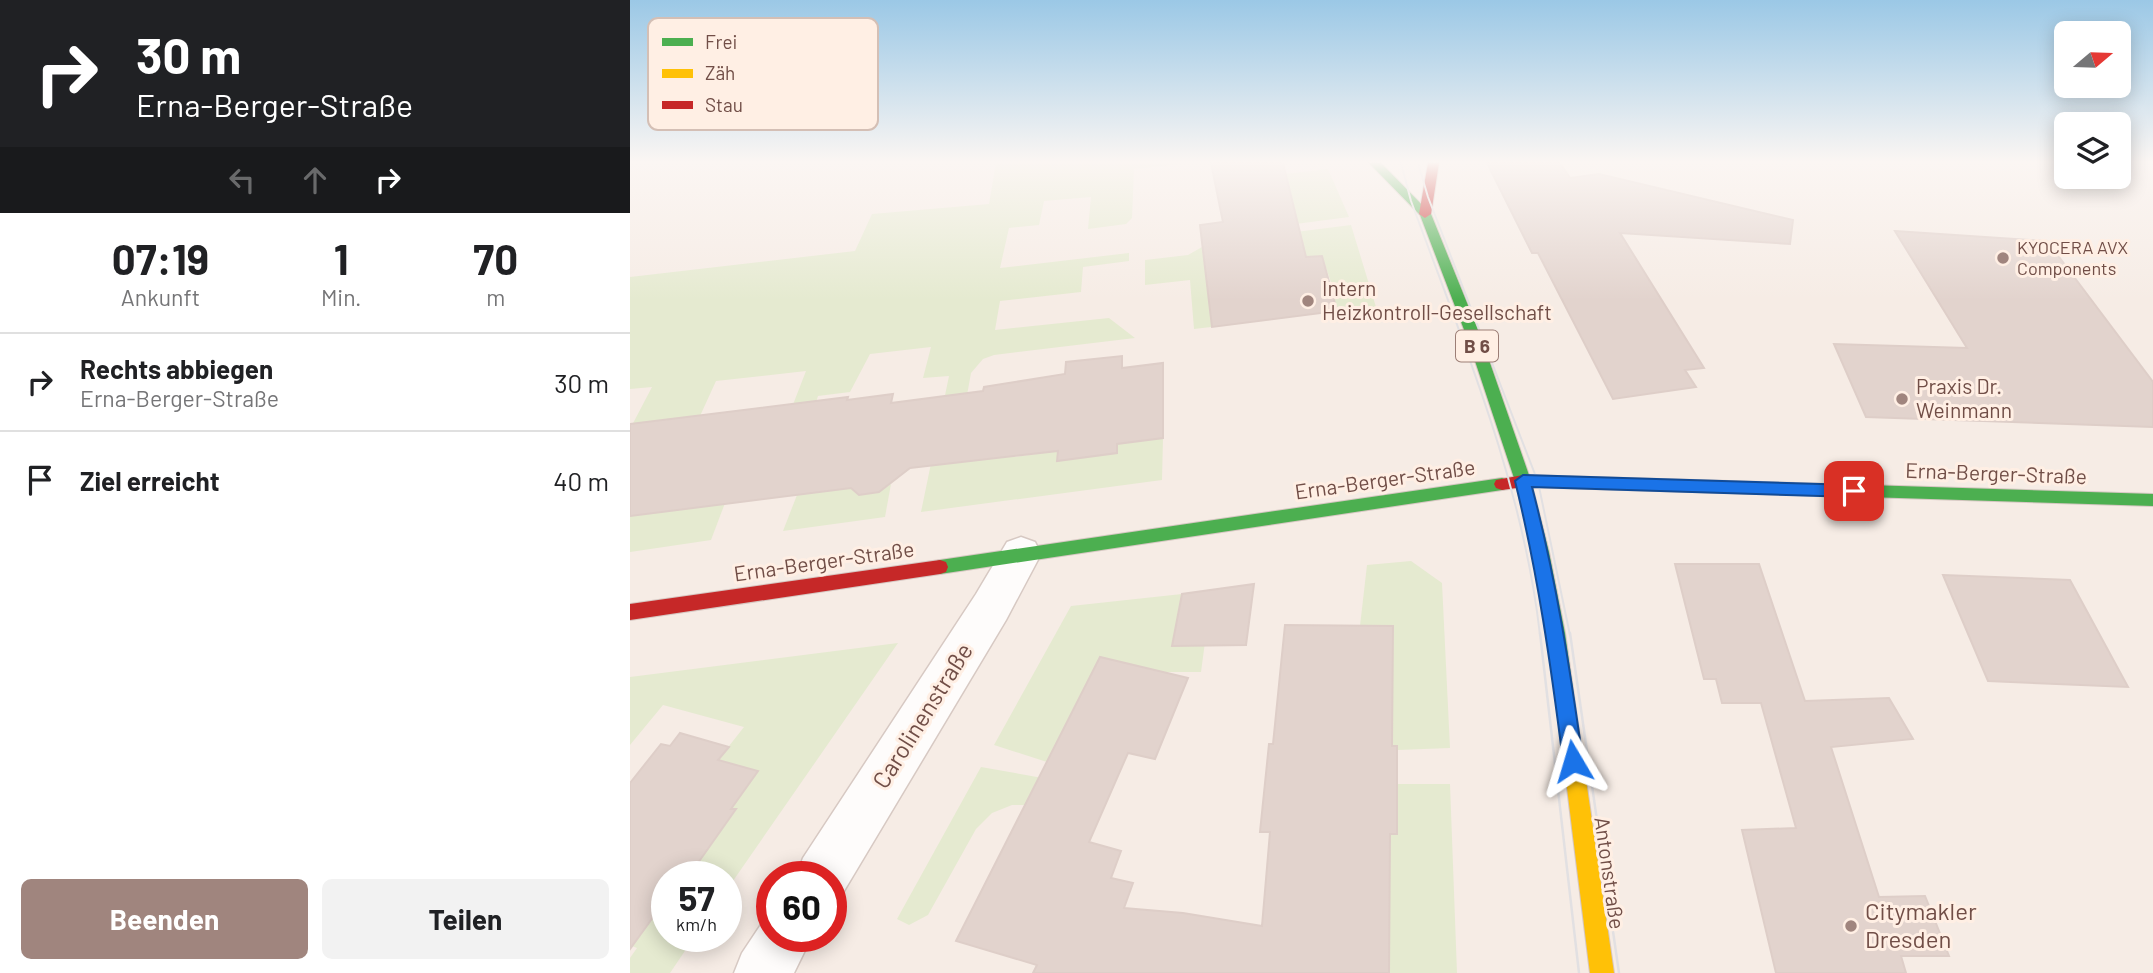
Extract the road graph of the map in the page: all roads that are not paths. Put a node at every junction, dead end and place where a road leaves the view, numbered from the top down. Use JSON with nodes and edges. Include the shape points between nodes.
{"nodes":[{"id":1,"x":1419,"y":208,"type":"edge"},
{"id":2,"x":1426,"y":208,"type":"edge"},
{"id":3,"x":1425,"y":214,"type":"junction"},
{"id":4,"x":1523,"y":481,"type":"junction"},
{"id":5,"x":2153,"y":500,"type":"edge"},
{"id":6,"x":1021,"y":555,"type":"junction"},
{"id":7,"x":630,"y":612,"type":"edge"},
{"id":8,"x":832,"y":861,"type":"edge"},
{"id":9,"x":775,"y":952,"type":"edge"},
{"id":10,"x":762,"y":973,"type":"edge"},
{"id":11,"x":1602,"y":973,"type":"edge"}],
"edges":[{"from":1,"to":3,"type":"street","name":"Antonstraße","number":"B 6"},
{"from":2,"to":3,"type":"street"},
{"from":3,"to":4,"type":"street","name":"Antonstraße","number":"B 6","via":[[1475,340]]},
{"from":4,"to":5,"type":"street","name":"Erna-Berger-Straße"},
{"from":4,"to":6,"type":"street","name":"Erna-Berger-Straße"},
{"from":4,"to":11,"type":"street","name":"Antonstraße","number":"B 6","via":[[1556,634]]},
{"from":6,"to":7,"type":"street","name":"Erna-Berger-Straße"},
{"from":6,"to":8,"type":"street","name":"Carolinenstraße"},
{"from":9,"to":10,"type":"street"}]}
